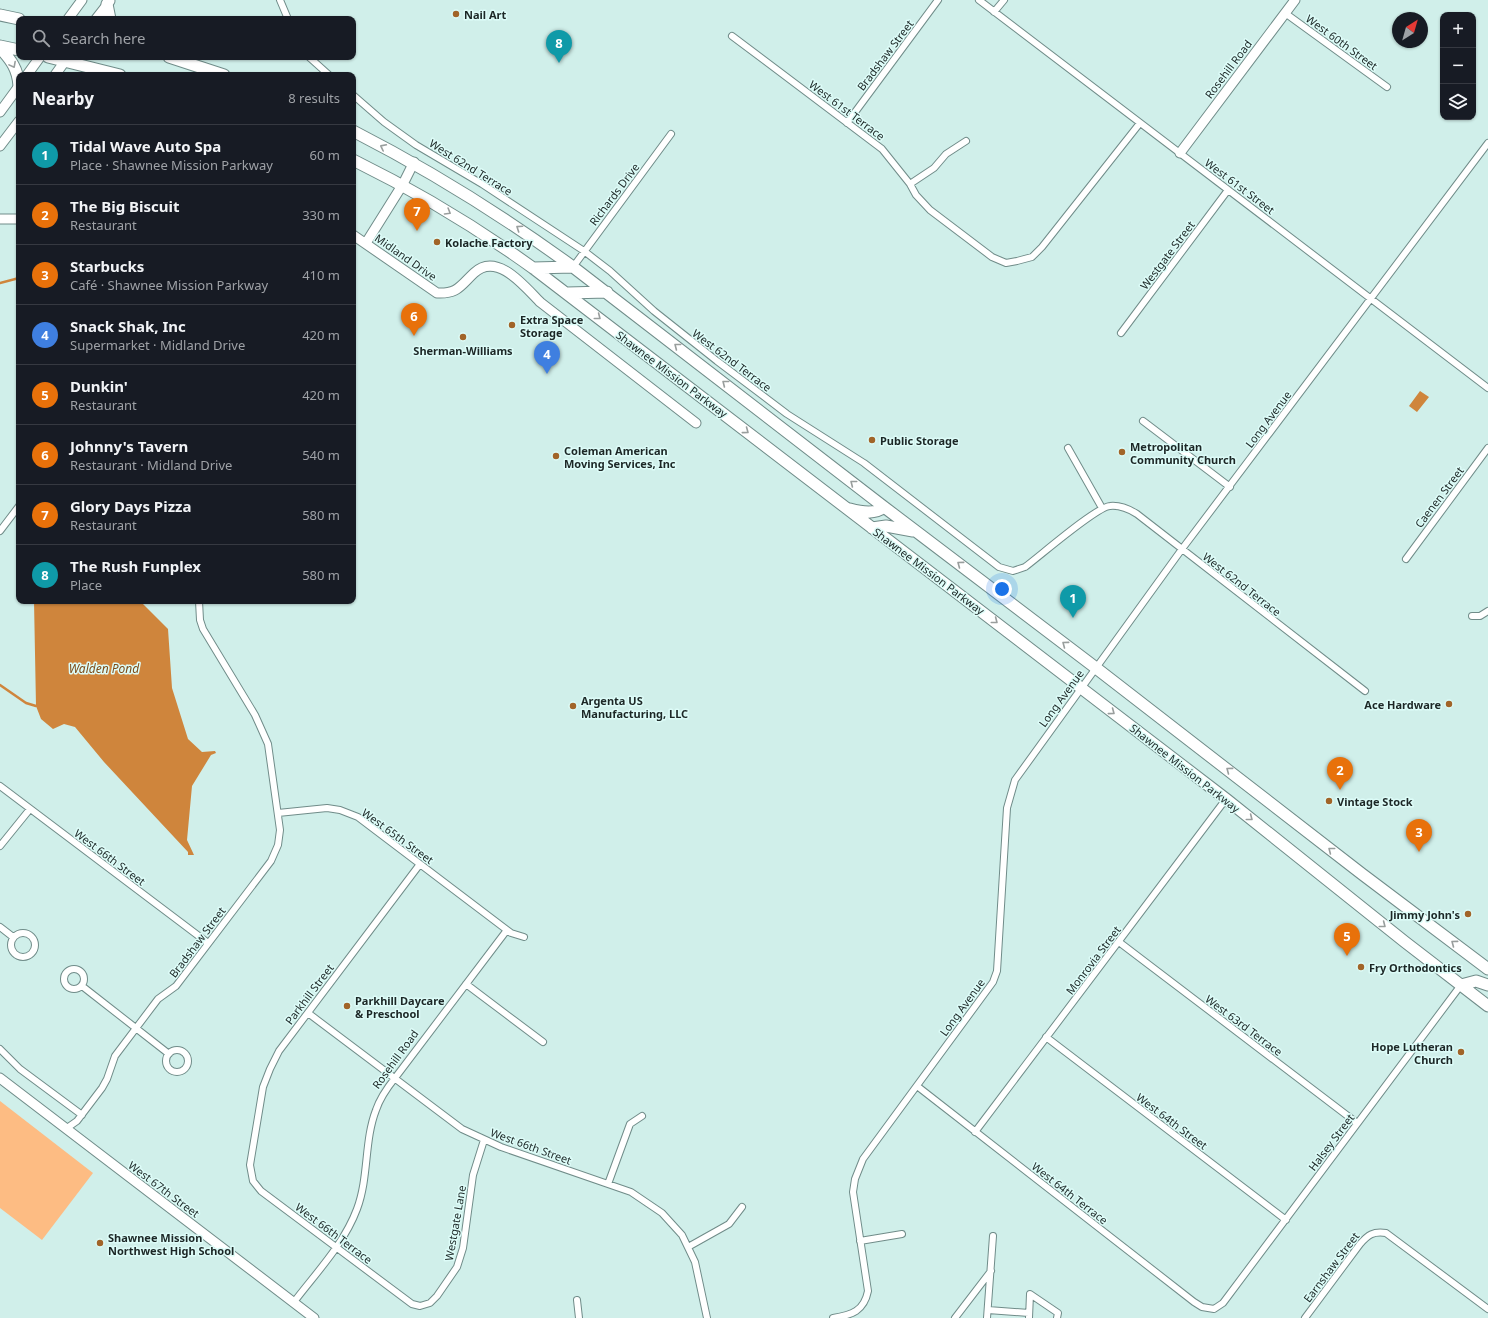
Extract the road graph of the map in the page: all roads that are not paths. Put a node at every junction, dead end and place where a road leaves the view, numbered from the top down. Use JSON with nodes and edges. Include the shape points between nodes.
{"nodes":[{"id":1,"x":82,"y":0,"type":"edge"},
{"id":2,"x":280,"y":0,"type":"edge"},
{"id":3,"x":938,"y":0,"type":"edge"},
{"id":4,"x":979,"y":0,"type":"edge"},
{"id":5,"x":1004,"y":0,"type":"edge"},
{"id":6,"x":1295,"y":0,"type":"edge"},
{"id":7,"x":109,"y":2,"type":"edge"},
{"id":8,"x":994,"y":12,"type":"junction"},
{"id":9,"x":1285,"y":13,"type":"junction"},
{"id":10,"x":0,"y":15,"type":"edge"},
{"id":11,"x":70,"y":16,"type":"edge"},
{"id":12,"x":98,"y":16,"type":"edge"},
{"id":13,"x":110,"y":16,"type":"edge"},
{"id":14,"x":287,"y":16,"type":"edge"},
{"id":15,"x":16,"y":18,"type":"edge"},
{"id":16,"x":732,"y":36,"type":"dead end"},
{"id":17,"x":0,"y":47,"type":"edge"},
{"id":18,"x":16,"y":50,"type":"edge"},
{"id":19,"x":38,"y":60,"type":"edge"},
{"id":20,"x":66,"y":60,"type":"edge"},
{"id":21,"x":70,"y":60,"type":"edge"},
{"id":22,"x":178,"y":60,"type":"edge"},
{"id":23,"x":312,"y":60,"type":"edge"},
{"id":24,"x":17,"y":72,"type":"edge"},
{"id":25,"x":29,"y":72,"type":"edge"},
{"id":26,"x":57,"y":72,"type":"edge"},
{"id":27,"x":110,"y":72,"type":"edge"},
{"id":28,"x":215,"y":72,"type":"edge"},
{"id":29,"x":326,"y":72,"type":"edge"},
{"id":30,"x":1387,"y":87,"type":"dead end"},
{"id":31,"x":16,"y":90,"type":"edge"},
{"id":32,"x":356,"y":98,"type":"edge"},
{"id":33,"x":0,"y":112,"type":"edge"},
{"id":34,"x":1140,"y":122,"type":"junction"},
{"id":35,"x":847,"y":123,"type":"junction"},
{"id":36,"x":16,"y":125,"type":"edge"},
{"id":37,"x":356,"y":133,"type":"edge"},
{"id":38,"x":671,"y":134,"type":"dead end"},
{"id":39,"x":966,"y":141,"type":"dead end"},
{"id":40,"x":1488,"y":142,"type":"edge"},
{"id":41,"x":0,"y":146,"type":"edge"},
{"id":42,"x":1180,"y":153,"type":"junction"},
{"id":43,"x":356,"y":161,"type":"edge"},
{"id":44,"x":414,"y":162,"type":"junction"},
{"id":45,"x":403,"y":184,"type":"junction"},
{"id":46,"x":910,"y":184,"type":"junction"},
{"id":47,"x":1228,"y":190,"type":"junction"},
{"id":48,"x":1,"y":218,"type":"edge"},
{"id":49,"x":16,"y":219,"type":"edge"},
{"id":50,"x":356,"y":237,"type":"edge"},
{"id":51,"x":366,"y":243,"type":"junction"},
{"id":52,"x":584,"y":252,"type":"junction"},
{"id":53,"x":573,"y":267,"type":"junction"},
{"id":54,"x":533,"y":268,"type":"junction"},
{"id":55,"x":607,"y":292,"type":"junction"},
{"id":56,"x":567,"y":293,"type":"junction"},
{"id":57,"x":1370,"y":299,"type":"junction"},
{"id":58,"x":1121,"y":333,"type":"dead end"},
{"id":59,"x":1488,"y":388,"type":"edge"},
{"id":60,"x":1143,"y":421,"type":"dead end"},
{"id":61,"x":696,"y":422,"type":"dead end"},
{"id":62,"x":1068,"y":448,"type":"dead end"},
{"id":63,"x":1488,"y":448,"type":"edge"},
{"id":64,"x":1230,"y":487,"type":"junction"},
{"id":65,"x":884,"y":508,"type":"junction"},
{"id":66,"x":1102,"y":508,"type":"junction"},
{"id":67,"x":848,"y":509,"type":"junction"},
{"id":68,"x":16,"y":510,"type":"edge"},
{"id":69,"x":872,"y":528,"type":"junction"},
{"id":70,"x":0,"y":531,"type":"edge"},
{"id":71,"x":916,"y":531,"type":"junction"},
{"id":72,"x":1182,"y":549,"type":"junction"},
{"id":73,"x":1406,"y":559,"type":"dead end"},
{"id":74,"x":199,"y":604,"type":"edge"},
{"id":75,"x":1488,"y":611,"type":"edge"},
{"id":76,"x":1472,"y":616,"type":"dead end"},
{"id":77,"x":1096,"y":668,"type":"junction"},
{"id":78,"x":1081,"y":688,"type":"junction"},
{"id":79,"x":1365,"y":691,"type":"dead end"},
{"id":80,"x":0,"y":786,"type":"edge"},
{"id":81,"x":1226,"y":799,"type":"junction"},
{"id":82,"x":30,"y":809,"type":"junction"},
{"id":83,"x":278,"y":813,"type":"junction"},
{"id":84,"x":0,"y":846,"type":"edge"},
{"id":85,"x":420,"y":864,"type":"junction"},
{"id":86,"x":0,"y":927,"type":"edge"},
{"id":87,"x":507,"y":930,"type":"junction"},
{"id":88,"x":14,"y":937,"type":"junction"},
{"id":89,"x":524,"y":937,"type":"dead end"},
{"id":90,"x":1119,"y":942,"type":"junction"},
{"id":91,"x":208,"y":944,"type":"junction"},
{"id":92,"x":1488,"y":969,"type":"edge"},
{"id":93,"x":466,"y":984,"type":"junction"},
{"id":94,"x":1461,"y":985,"type":"junction"},
{"id":95,"x":1488,"y":985,"type":"edge"},
{"id":96,"x":82,"y":986,"type":"dead end"},
{"id":97,"x":1488,"y":1006,"type":"edge"},
{"id":98,"x":308,"y":1013,"type":"junction"},
{"id":99,"x":136,"y":1028,"type":"junction"},
{"id":100,"x":1046,"y":1038,"type":"junction"},
{"id":101,"x":543,"y":1042,"type":"dead end"},
{"id":102,"x":0,"y":1049,"type":"edge"},
{"id":103,"x":169,"y":1054,"type":"dead end"},
{"id":104,"x":0,"y":1078,"type":"edge"},
{"id":105,"x":394,"y":1078,"type":"junction"},
{"id":106,"x":917,"y":1086,"type":"junction"},
{"id":107,"x":82,"y":1115,"type":"junction"},
{"id":108,"x":642,"y":1116,"type":"dead end"},
{"id":109,"x":1358,"y":1123,"type":"junction"},
{"id":110,"x":67,"y":1128,"type":"junction"},
{"id":111,"x":975,"y":1132,"type":"junction"},
{"id":112,"x":484,"y":1140,"type":"junction"},
{"id":113,"x":252,"y":1154,"type":"joint"},
{"id":114,"x":608,"y":1184,"type":"junction"},
{"id":115,"x":742,"y":1207,"type":"dead end"},
{"id":116,"x":1286,"y":1220,"type":"junction"},
{"id":117,"x":902,"y":1234,"type":"dead end"},
{"id":118,"x":993,"y":1236,"type":"dead end"},
{"id":119,"x":860,"y":1241,"type":"junction"},
{"id":120,"x":335,"y":1247,"type":"junction"},
{"id":121,"x":688,"y":1247,"type":"junction"},
{"id":122,"x":991,"y":1270,"type":"junction"},
{"id":123,"x":576,"y":1300,"type":"dead end"},
{"id":124,"x":294,"y":1302,"type":"junction"},
{"id":125,"x":430,"y":1302,"type":"joint"},
{"id":126,"x":1214,"y":1309,"type":"joint"},
{"id":127,"x":1488,"y":1309,"type":"edge"},
{"id":128,"x":988,"y":1310,"type":"junction"},
{"id":129,"x":1029,"y":1316,"type":"edge"},
{"id":130,"x":314,"y":1318,"type":"edge"},
{"id":131,"x":579,"y":1318,"type":"edge"},
{"id":132,"x":707,"y":1318,"type":"edge"},
{"id":133,"x":833,"y":1318,"type":"edge"},
{"id":134,"x":955,"y":1318,"type":"edge"},
{"id":135,"x":987,"y":1318,"type":"edge"},
{"id":136,"x":1057,"y":1318,"type":"edge"},
{"id":137,"x":1305,"y":1318,"type":"edge"}],
"edges":[{"from":1,"to":11,"type":"street"},
{"from":2,"to":14,"type":"street"},
{"from":3,"to":35,"type":"street","name":"Bradshaw Street"},
{"from":4,"to":8,"type":"street","name":"West 61st Street"},
{"from":5,"to":8,"type":"street"},
{"from":6,"to":9,"type":"street","name":"Rosehill Road"},
{"from":7,"to":12,"type":"street"},
{"from":7,"to":13,"type":"highway"},
{"from":8,"to":34,"type":"street","name":"West 61st Street"},
{"from":9,"to":30,"type":"street","name":"West 60th Street"},
{"from":9,"to":42,"type":"street","name":"Rosehill Road"},
{"from":10,"to":15,"type":"highway"},
{"from":16,"to":35,"type":"street","name":"West 61st Terrace"},
{"from":17,"to":18,"type":"highway"},
{"from":17,"to":24,"type":"highway","one_way":true},
{"from":19,"to":25,"type":"street"},
{"from":20,"to":26,"type":"street"},
{"from":21,"to":27,"type":"highway"},
{"from":22,"to":28,"type":"highway"},
{"from":23,"to":29,"type":"street"},
{"from":31,"to":33,"type":"street"},
{"from":32,"to":52,"type":"street","name":"West 62nd Terrace","via":[[416,145],[482,184]]},
{"from":34,"to":42,"type":"street","name":"West 61st Street"},
{"from":34,"to":46,"type":"street","name":"West 61st Terrace","via":[[1042,247],[1032,256],[1017,261],[1006,262],[992,257],[930,210]]},
{"from":35,"to":46,"type":"street","name":"West 61st Terrace","via":[[882,149]]},
{"from":36,"to":41,"type":"street"},
{"from":44,"to":37,"type":"highway","one_way":true},
{"from":38,"to":52,"type":"street","name":"Richards Drive"},
{"from":39,"to":46,"type":"street"},
{"from":40,"to":57,"type":"street","name":"Long Avenue"},
{"from":42,"to":47,"type":"street","name":"West 61st Street"},
{"from":43,"to":45,"type":"highway","name":"Shawnee Mission Parkway"},
{"from":44,"to":45,"type":"street"},
{"from":53,"to":44,"type":"highway","one_way":true,"via":[[505,218]]},
{"from":45,"to":51,"type":"street"},
{"from":45,"to":54,"type":"highway","name":"Shawnee Mission Parkway","one_way":true},
{"from":47,"to":57,"type":"street","name":"West 61st Street"},
{"from":47,"to":58,"type":"street","name":"Westgate Street"},
{"from":48,"to":49,"type":"street"},
{"from":50,"to":51,"type":"street","name":"Midland Drive"},
{"from":51,"to":61,"type":"street","name":"Midland Drive","via":[[437,293],[454,292],[475,272],[485,267],[503,269],[519,280],[540,302]]},
{"from":52,"to":53,"type":"street","name":"Richards Drive"},
{"from":52,"to":66,"type":"street","name":"West 62nd Terrace","via":[[719,363],[787,414],[864,463],[999,567],[1013,571],[1025,567]]},
{"from":53,"to":54,"type":"highway"},
{"from":53,"to":55,"type":"highway"},
{"from":54,"to":56,"type":"highway","name":"Shawnee Mission Parkway"},
{"from":55,"to":56,"type":"highway"},
{"from":65,"to":55,"type":"highway","one_way":true},
{"from":56,"to":67,"type":"highway","name":"Shawnee Mission Parkway","one_way":true},
{"from":57,"to":59,"type":"street","name":"West 61st Street"},
{"from":57,"to":64,"type":"street","name":"Long Avenue"},
{"from":60,"to":64,"type":"street"},
{"from":62,"to":66,"type":"street"},
{"from":63,"to":73,"type":"street","name":"Caenen Street"},
{"from":64,"to":72,"type":"street","name":"Long Avenue"},
{"from":65,"to":67,"type":"highway","via":[[870,512]]},
{"from":65,"to":71,"type":"highway"},
{"from":66,"to":72,"type":"street","name":"West 62nd Terrace","via":[[1110,506],[1130,509]]},
{"from":67,"to":69,"type":"highway","name":"Shawnee Mission Parkway"},
{"from":68,"to":70,"type":"street"},
{"from":69,"to":71,"type":"highway","via":[[894,527]]},
{"from":69,"to":78,"type":"highway","name":"Shawnee Mission Parkway","one_way":true},
{"from":77,"to":71,"type":"highway","one_way":true},
{"from":72,"to":77,"type":"street","name":"Long Avenue"},
{"from":72,"to":79,"type":"street","name":"West 62nd Terrace"},
{"from":74,"to":83,"type":"street","via":[[203,629],[265,734]]},
{"from":75,"to":76,"type":"street","via":[[1480,616]]},
{"from":77,"to":78,"type":"street","name":"Long Avenue"},
{"from":92,"to":77,"type":"highway","one_way":true},
{"from":78,"to":81,"type":"highway","name":"Shawnee Mission Parkway","one_way":true},
{"from":78,"to":106,"type":"street","name":"Long Avenue","via":[[1022,769],[1010,793],[1006,819],[998,963],[993,982]]},
{"from":80,"to":82,"type":"street","name":"West 66th Street"},
{"from":81,"to":90,"type":"street","name":"Monrovia Street"},
{"from":81,"to":94,"type":"highway","name":"Shawnee Mission Parkway","one_way":true},
{"from":82,"to":84,"type":"street"},
{"from":82,"to":91,"type":"street","name":"West 66th Street"},
{"from":83,"to":85,"type":"street","name":"West 65th Street","via":[[328,808],[340,810],[358,817]]},
{"from":83,"to":91,"type":"street","name":"Bradshaw Street","via":[[278,845],[271,861]]},
{"from":85,"to":87,"type":"street","name":"West 65th Street"},
{"from":85,"to":98,"type":"street","name":"Parkhill Street"},
{"from":86,"to":88,"type":"street"},
{"from":87,"to":89,"type":"street","name":"West 65th Street"},
{"from":87,"to":93,"type":"street","name":"Rosehill Road"},
{"from":88,"to":88,"type":"street","via":[[25,933],[32,937],[35,945],[32,953],[22,957],[14,954],[10,944]]},
{"from":90,"to":100,"type":"street","name":"Monrovia Street"},
{"from":90,"to":109,"type":"street","name":"West 63rd Terrace"},
{"from":91,"to":99,"type":"street","name":"Bradshaw Street","via":[[176,986],[158,999]]},
{"from":93,"to":101,"type":"street"},
{"from":93,"to":105,"type":"street","name":"Rosehill Road"},
{"from":94,"to":95,"type":"highway","via":[[1476,981]]},
{"from":94,"to":97,"type":"highway","name":"Shawnee Mission Parkway"},
{"from":94,"to":109,"type":"street","name":"Halsey Street"},
{"from":96,"to":99,"type":"street"},
{"from":98,"to":105,"type":"street","name":"West 66th Street"},
{"from":98,"to":113,"type":"street","name":"Parkhill Street","via":[[279,1051],[270,1069],[260,1100]]},
{"from":99,"to":103,"type":"street"},
{"from":99,"to":107,"type":"street","name":"Bradshaw Street","via":[[115,1056],[107,1079]]},
{"from":100,"to":111,"type":"street","name":"Monrovia Street"},
{"from":100,"to":116,"type":"street","name":"West 64th Street"},
{"from":102,"to":107,"type":"street","via":[[20,1069]]},
{"from":104,"to":110,"type":"street","name":"West 67th Street"},
{"from":105,"to":112,"type":"street","name":"West 66th Street","via":[[462,1129]]},
{"from":105,"to":120,"type":"street","name":"Rosehill Road","via":[[379,1102],[373,1118],[358,1208]]},
{"from":106,"to":111,"type":"street","name":"West 64th Terrace"},
{"from":106,"to":119,"type":"street","name":"Long Avenue","via":[[867,1153],[855,1179],[853,1192]]},
{"from":107,"to":110,"type":"street","name":"Bradshaw Street"},
{"from":108,"to":114,"type":"street","via":[[630,1124]]},
{"from":109,"to":116,"type":"street","name":"Halsey Street"},
{"from":110,"to":124,"type":"street","name":"West 67th Street"},
{"from":111,"to":126,"type":"street","name":"West 64th Terrace","via":[[1194,1302],[1202,1307]]},
{"from":112,"to":114,"type":"street","name":"West 66th Street"},
{"from":112,"to":125,"type":"street","name":"Westgate Lane","via":[[474,1175],[461,1254],[450,1279]]},
{"from":113,"to":120,"type":"street","name":"West 66th Terrace","via":[[250,1165],[253,1181],[259,1190]]},
{"from":114,"to":121,"type":"street","name":"West 66th Street","via":[[631,1192],[662,1212]]},
{"from":115,"to":121,"type":"street","via":[[729,1224]]},
{"from":116,"to":126,"type":"street","name":"Halsey Street","via":[[1223,1302]]},
{"from":117,"to":119,"type":"street"},
{"from":118,"to":122,"type":"street"},
{"from":119,"to":133,"type":"street","name":"Long Avenue","via":[[868,1291],[866,1300],[854,1313]]},
{"from":120,"to":124,"type":"street","name":"Rosehill Road"},
{"from":120,"to":125,"type":"street","name":"West 66th Terrace","via":[[412,1304],[420,1306]]},
{"from":121,"to":132,"type":"street","name":"West 66th Street","via":[[698,1270]]},
{"from":122,"to":128,"type":"street"},
{"from":122,"to":134,"type":"street"},
{"from":123,"to":131,"type":"street"},
{"from":124,"to":130,"type":"street","name":"West 67th Street"},
{"from":127,"to":137,"type":"street","name":"Earnshaw Street","via":[[1386,1233],[1376,1231],[1368,1234]]},
{"from":128,"to":129,"type":"street"},
{"from":128,"to":135,"type":"street"},
{"from":129,"to":136,"type":"street","via":[[1030,1294],[1058,1313]]}]}
